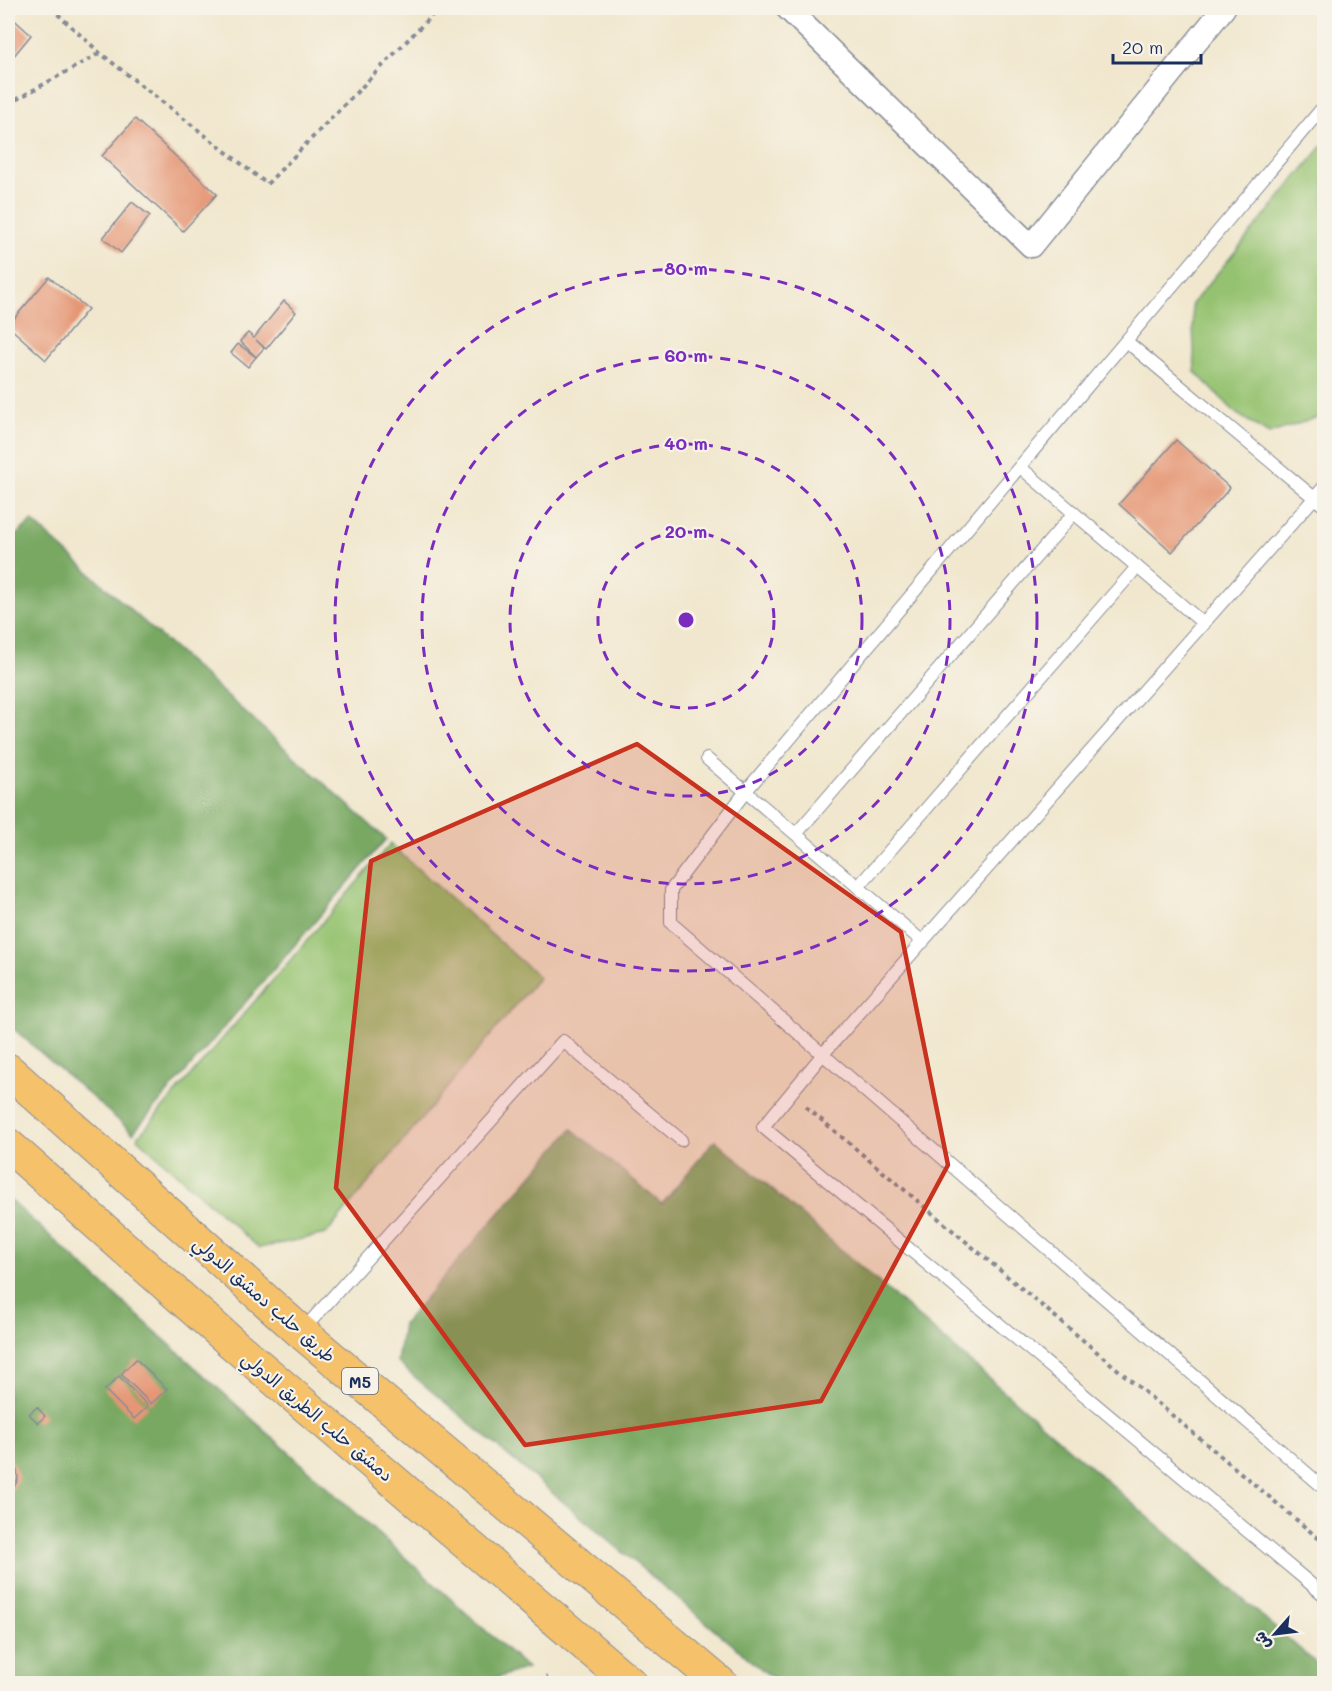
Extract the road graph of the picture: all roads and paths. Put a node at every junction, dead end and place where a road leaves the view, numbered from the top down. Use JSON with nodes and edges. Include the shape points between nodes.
{"nodes":[{"id":1,"x":51,"y":8,"type":"edge"},
{"id":2,"x":438,"y":8,"type":"edge"},
{"id":3,"x":787,"y":8,"type":"edge"},
{"id":4,"x":1224,"y":8,"type":"edge"},
{"id":5,"x":100,"y":53,"type":"junction"},
{"id":6,"x":8,"y":101,"type":"edge"},
{"id":7,"x":1324,"y":106,"type":"edge"},
{"id":8,"x":1126,"y":341,"type":"junction"},
{"id":9,"x":1020,"y":467,"type":"junction"},
{"id":10,"x":1324,"y":488,"type":"edge"},
{"id":11,"x":1320,"y":502,"type":"edge"},
{"id":12,"x":1074,"y":513,"type":"junction"},
{"id":13,"x":1137,"y":567,"type":"junction"},
{"id":14,"x":1204,"y":624,"type":"junction"},
{"id":15,"x":707,"y":759,"type":"dead end"},
{"id":16,"x":746,"y":791,"type":"junction"},
{"id":17,"x":796,"y":834,"type":"junction"},
{"id":18,"x":858,"y":887,"type":"junction"},
{"id":19,"x":922,"y":942,"type":"junction"},
{"id":20,"x":823,"y":1054,"type":"junction"},
{"id":21,"x":8,"y":1070,"type":"edge"},
{"id":22,"x":790,"y":1094,"type":"junction"},
{"id":23,"x":681,"y":1140,"type":"dead end"},
{"id":24,"x":8,"y":1145,"type":"edge"},
{"id":25,"x":301,"y":1332,"type":"junction"},
{"id":26,"x":1324,"y":1488,"type":"edge"},
{"id":27,"x":1324,"y":1543,"type":"edge"},
{"id":28,"x":1324,"y":1595,"type":"edge"},
{"id":29,"x":548,"y":1677,"type":"dead end"},
{"id":30,"x":530,"y":1683,"type":"edge"},
{"id":31,"x":631,"y":1683,"type":"edge"},
{"id":32,"x":721,"y":1683,"type":"edge"}],
"edges":[{"from":1,"to":5,"type":"path"},
{"from":2,"to":5,"type":"path","via":[[267,184]]},
{"from":3,"to":4,"type":"street","via":[[1031,246]]},
{"from":5,"to":6,"type":"path"},
{"from":7,"to":8,"type":"lane"},
{"from":8,"to":9,"type":"lane"},
{"from":8,"to":11,"type":"lane"},
{"from":9,"to":12,"type":"lane"},
{"from":9,"to":16,"type":"lane"},
{"from":10,"to":11,"type":"lane"},
{"from":11,"to":14,"type":"lane"},
{"from":12,"to":13,"type":"lane"},
{"from":12,"to":17,"type":"lane"},
{"from":13,"to":14,"type":"lane"},
{"from":13,"to":18,"type":"lane"},
{"from":14,"to":19,"type":"lane"},
{"from":15,"to":16,"type":"lane"},
{"from":16,"to":17,"type":"lane"},
{"from":16,"to":20,"type":"lane","via":[[671,890],[671,923]]},
{"from":17,"to":18,"type":"lane"},
{"from":18,"to":19,"type":"lane"},
{"from":19,"to":20,"type":"lane"},
{"from":20,"to":22,"type":"lane"},
{"from":20,"to":26,"type":"lane"},
{"from":21,"to":25,"type":"highway","name":"طريق حلب دمشق الدولي","number":"M5"},
{"from":22,"to":27,"type":"path"},
{"from":22,"to":28,"type":"lane","via":[[763,1127]]},
{"from":23,"to":25,"type":"lane","via":[[563,1041]]},
{"from":24,"to":31,"type":"highway","name":"دمشق حلب الطريق الدولي","via":[[232,1343]]},
{"from":25,"to":32,"type":"highway","name":"طريق حلب دمشق الدولي","number":"M5"},
{"from":29,"to":30,"type":"path"}]}
